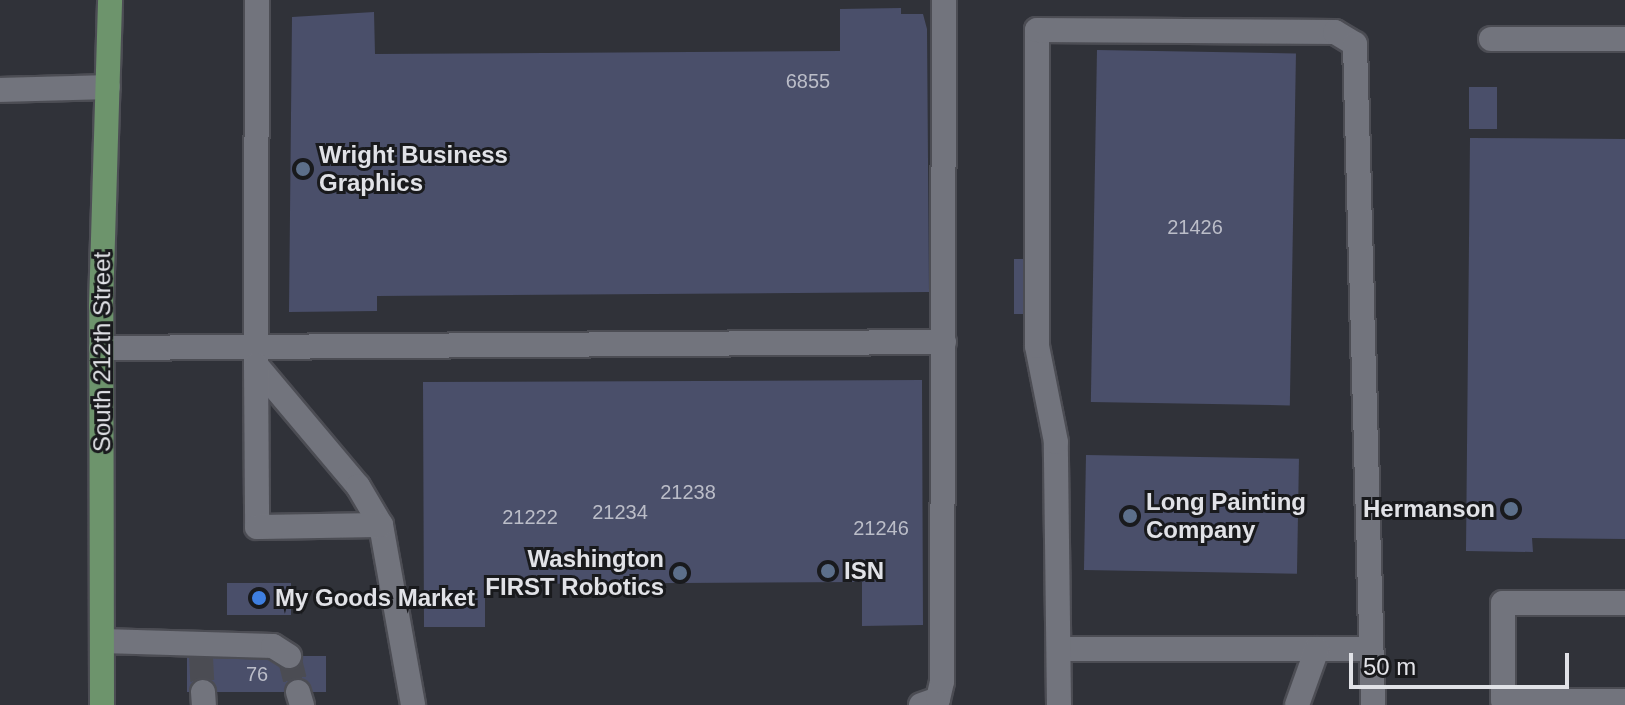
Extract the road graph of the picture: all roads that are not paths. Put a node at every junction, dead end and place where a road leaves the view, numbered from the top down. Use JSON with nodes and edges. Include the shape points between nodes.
{"nodes":[{"id":1,"x":110,"y":0,"type":"edge"},
{"id":2,"x":257,"y":0,"type":"edge"},
{"id":3,"x":944,"y":0,"type":"edge"},
{"id":4,"x":1491,"y":39,"type":"dead end"},
{"id":5,"x":1625,"y":39,"type":"edge"},
{"id":6,"x":108,"y":87,"type":"junction"},
{"id":7,"x":0,"y":90,"type":"edge"},
{"id":8,"x":944,"y":342,"type":"junction"},
{"id":9,"x":101,"y":348,"type":"junction"},
{"id":10,"x":254,"y":356,"type":"junction"},
{"id":11,"x":381,"y":525,"type":"junction"},
{"id":12,"x":1625,"y":603,"type":"edge"},
{"id":13,"x":102,"y":641,"type":"junction"},
{"id":14,"x":1059,"y":649,"type":"junction"},
{"id":15,"x":1317,"y":649,"type":"junction"},
{"id":16,"x":1370,"y":649,"type":"junction"},
{"id":17,"x":289,"y":656,"type":"dead end"},
{"id":18,"x":1625,"y":701,"type":"edge"},
{"id":19,"x":102,"y":705,"type":"edge"},
{"id":20,"x":413,"y":705,"type":"edge"},
{"id":21,"x":921,"y":705,"type":"edge"},
{"id":22,"x":1059,"y":705,"type":"edge"},
{"id":23,"x":1297,"y":705,"type":"edge"},
{"id":24,"x":1373,"y":705,"type":"edge"}],
"edges":[{"from":1,"to":6,"type":"main road","name":"South 212th Street"},
{"from":2,"to":10,"type":"lane"},
{"from":3,"to":8,"type":"lane"},
{"from":4,"to":5,"type":"lane"},
{"from":6,"to":7,"type":"lane"},
{"from":6,"to":9,"type":"main road","name":"South 212th Street"},
{"from":8,"to":10,"type":"lane"},
{"from":8,"to":21,"type":"lane","via":[[942,681],[938,699]]},
{"from":9,"to":10,"type":"lane"},
{"from":9,"to":13,"type":"main road","name":"South 212th Street"},
{"from":10,"to":11,"type":"lane","via":[[358,486]]},
{"from":10,"to":11,"type":"lane","via":[[257,527]]},
{"from":11,"to":20,"type":"lane"},
{"from":12,"to":18,"type":"lane","via":[[1503,603],[1503,700]]},
{"from":13,"to":17,"type":"lane","via":[[200,651],[273,646]]},
{"from":13,"to":19,"type":"main road","name":"South 212th Street"},
{"from":14,"to":15,"type":"lane"},
{"from":14,"to":16,"type":"lane","via":[[1056,442],[1037,346],[1037,30],[1335,32],[1355,44]]},
{"from":14,"to":22,"type":"lane"},
{"from":15,"to":16,"type":"lane"},
{"from":15,"to":23,"type":"lane"},
{"from":16,"to":24,"type":"lane"}]}
